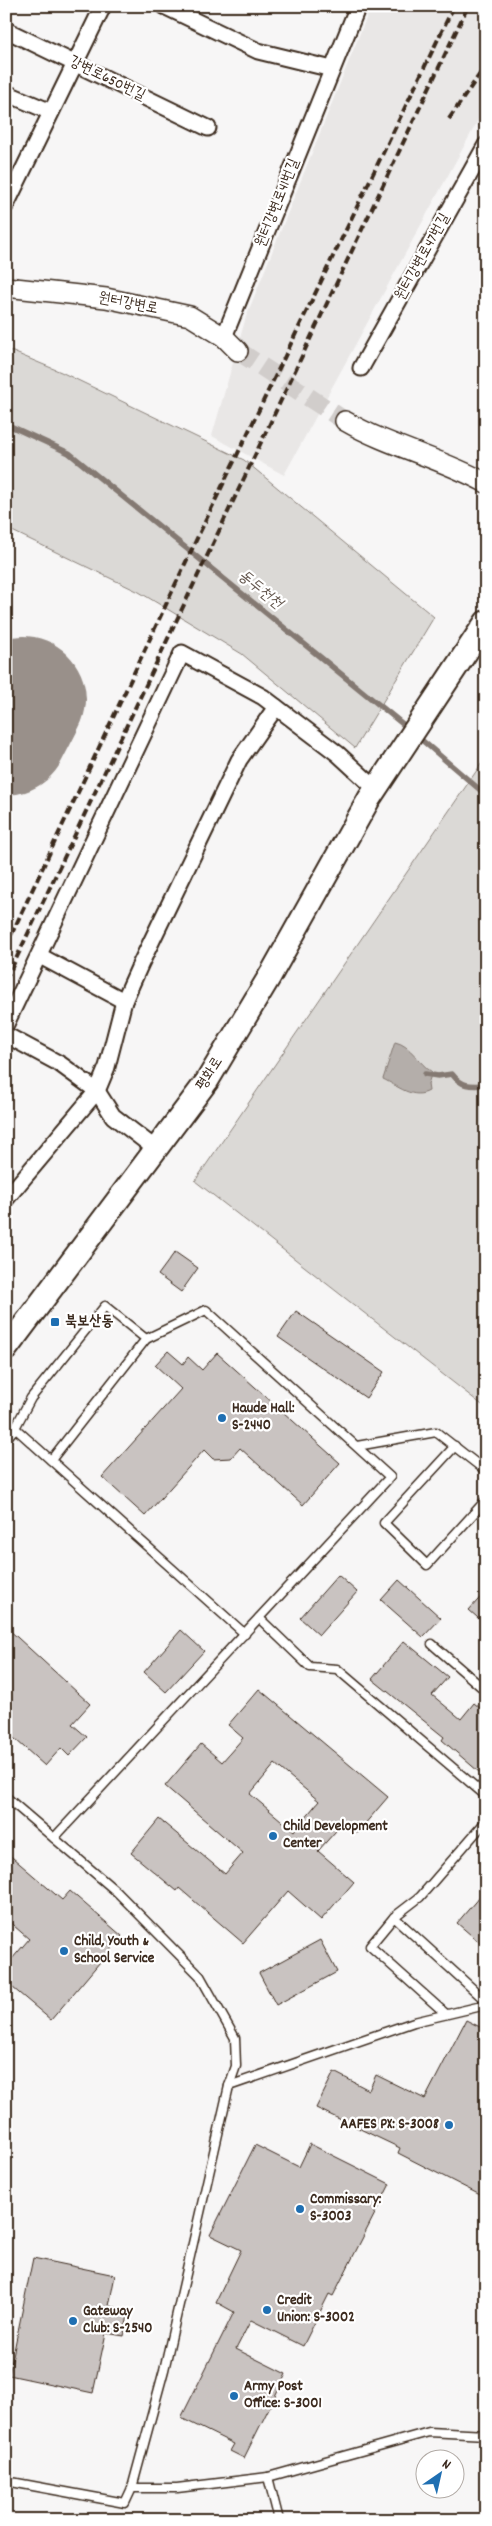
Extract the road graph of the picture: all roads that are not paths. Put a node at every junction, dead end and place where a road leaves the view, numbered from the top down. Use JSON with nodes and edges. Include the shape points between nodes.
{"nodes":[{"id":1,"x":103,"y":6,"type":"edge"},
{"id":2,"x":164,"y":6,"type":"edge"},
{"id":3,"x":358,"y":6,"type":"edge"},
{"id":4,"x":6,"y":30,"type":"edge"},
{"id":5,"x":75,"y":64,"type":"junction"},
{"id":6,"x":332,"y":69,"type":"junction"},
{"id":7,"x":6,"y":93,"type":"edge"},
{"id":8,"x":51,"y":112,"type":"junction"},
{"id":9,"x":208,"y":128,"type":"dead end"},
{"id":10,"x":486,"y":145,"type":"edge"},
{"id":11,"x":481,"y":164,"type":"edge"},
{"id":12,"x":8,"y":198,"type":"edge"},
{"id":13,"x":6,"y":287,"type":"edge"},
{"id":14,"x":224,"y":337,"type":"junction"},
{"id":15,"x":238,"y":351,"type":"tunnel mouth"},
{"id":16,"x":361,"y":368,"type":"dead end"},
{"id":17,"x":345,"y":421,"type":"tunnel mouth"},
{"id":18,"x":486,"y":483,"type":"edge"},
{"id":19,"x":486,"y":622,"type":"edge"},
{"id":20,"x":276,"y":707,"type":"junction"},
{"id":21,"x":379,"y":783,"type":"junction"},
{"id":22,"x":40,"y":956,"type":"junction"},
{"id":23,"x":124,"y":1001,"type":"junction"},
{"id":24,"x":6,"y":1024,"type":"edge"},
{"id":25,"x":6,"y":1035,"type":"edge"},
{"id":26,"x":97,"y":1091,"type":"junction"},
{"id":27,"x":157,"y":1150,"type":"junction"},
{"id":28,"x":8,"y":1193,"type":"edge"},
{"id":29,"x":146,"y":1339,"type":"junction"},
{"id":30,"x":6,"y":1348,"type":"edge"},
{"id":31,"x":15,"y":1428,"type":"junction"},
{"id":32,"x":6,"y":1439,"type":"edge"},
{"id":33,"x":357,"y":1446,"type":"junction"},
{"id":34,"x":455,"y":1446,"type":"junction"},
{"id":35,"x":51,"y":1460,"type":"junction"},
{"id":36,"x":486,"y":1471,"type":"edge"},
{"id":37,"x":486,"y":1500,"type":"edge"},
{"id":38,"x":260,"y":1618,"type":"junction"},
{"id":39,"x":245,"y":1634,"type":"junction"},
{"id":40,"x":432,"y":1644,"type":"dead end"},
{"id":41,"x":486,"y":1691,"type":"edge"},
{"id":42,"x":6,"y":1796,"type":"edge"},
{"id":43,"x":486,"y":1796,"type":"edge"},
{"id":44,"x":486,"y":1821,"type":"edge"},
{"id":45,"x":54,"y":1838,"type":"junction"},
{"id":46,"x":394,"y":1917,"type":"junction"},
{"id":47,"x":486,"y":2000,"type":"edge"},
{"id":48,"x":486,"y":2005,"type":"edge"},
{"id":49,"x":446,"y":2014,"type":"junction"},
{"id":50,"x":229,"y":2086,"type":"junction"},
{"id":51,"x":486,"y":2435,"type":"edge"},
{"id":52,"x":268,"y":2477,"type":"junction"},
{"id":53,"x":6,"y":2481,"type":"edge"},
{"id":54,"x":132,"y":2488,"type":"junction"},
{"id":55,"x":279,"y":2520,"type":"edge"}],
"edges":[{"from":1,"to":5,"type":"street"},
{"from":2,"to":6,"type":"street","via":[[258,51]]},
{"from":3,"to":6,"type":"street","name":"원터강변로41번길"},
{"from":4,"to":5,"type":"street","name":"강변로650번길"},
{"from":5,"to":8,"type":"street"},
{"from":5,"to":9,"type":"street","name":"강변로650번길"},
{"from":6,"to":14,"type":"street","name":"원터강변로41번길"},
{"from":7,"to":8,"type":"street"},
{"from":8,"to":12,"type":"street"},
{"from":10,"to":11,"type":"street","name":"원터강변로47번길"},
{"from":11,"to":16,"type":"street","name":"원터강변로47번길"},
{"from":13,"to":14,"type":"street","name":"원터강변로","via":[[106,298],[190,316]]},
{"from":14,"to":15,"type":"street","name":"원터강변로"},
{"from":17,"to":18,"type":"street"},
{"from":19,"to":21,"type":"main road","name":"평화로"},
{"from":20,"to":21,"type":"street"},
{"from":20,"to":22,"type":"street","via":[[182,653]]},
{"from":20,"to":23,"type":"street","via":[[239,760]]},
{"from":21,"to":27,"type":"main road","name":"평화로","via":[[271,974],[206,1081]]},
{"from":22,"to":23,"type":"street"},
{"from":22,"to":24,"type":"street"},
{"from":23,"to":26,"type":"street","via":[[107,1067]]},
{"from":25,"to":26,"type":"street","via":[[60,1064]]},
{"from":26,"to":27,"type":"street","via":[[113,1116]]},
{"from":26,"to":28,"type":"street"},
{"from":27,"to":30,"type":"main road","name":"평화로"},
{"from":29,"to":31,"type":"lane","via":[[105,1306],[31,1398]]},
{"from":29,"to":33,"type":"lane","via":[[206,1310]]},
{"from":29,"to":35,"type":"lane"},
{"from":31,"to":32,"type":"lane"},
{"from":31,"to":35,"type":"lane"},
{"from":33,"to":34,"type":"lane","via":[[436,1432]]},
{"from":33,"to":38,"type":"lane","via":[[390,1477]]},
{"from":34,"to":36,"type":"lane"},
{"from":34,"to":37,"type":"lane","via":[[384,1523],[427,1565]]},
{"from":35,"to":39,"type":"lane"},
{"from":38,"to":39,"type":"lane"},
{"from":38,"to":43,"type":"lane","via":[[310,1666],[337,1670]]},
{"from":39,"to":45,"type":"lane"},
{"from":40,"to":41,"type":"lane"},
{"from":42,"to":45,"type":"lane"},
{"from":44,"to":46,"type":"lane","via":[[420,1897]]},
{"from":45,"to":50,"type":"lane","via":[[117,1892],[200,1976],[235,2038],[236,2066]]},
{"from":46,"to":47,"type":"lane"},
{"from":46,"to":49,"type":"lane","via":[[370,1946]]},
{"from":48,"to":49,"type":"lane"},
{"from":49,"to":50,"type":"lane"},
{"from":50,"to":54,"type":"lane","via":[[164,2370]]},
{"from":51,"to":52,"type":"lane","via":[[429,2432]]},
{"from":52,"to":54,"type":"lane","via":[[177,2488]]},
{"from":52,"to":55,"type":"lane"},
{"from":53,"to":54,"type":"lane","via":[[126,2504]]}]}
